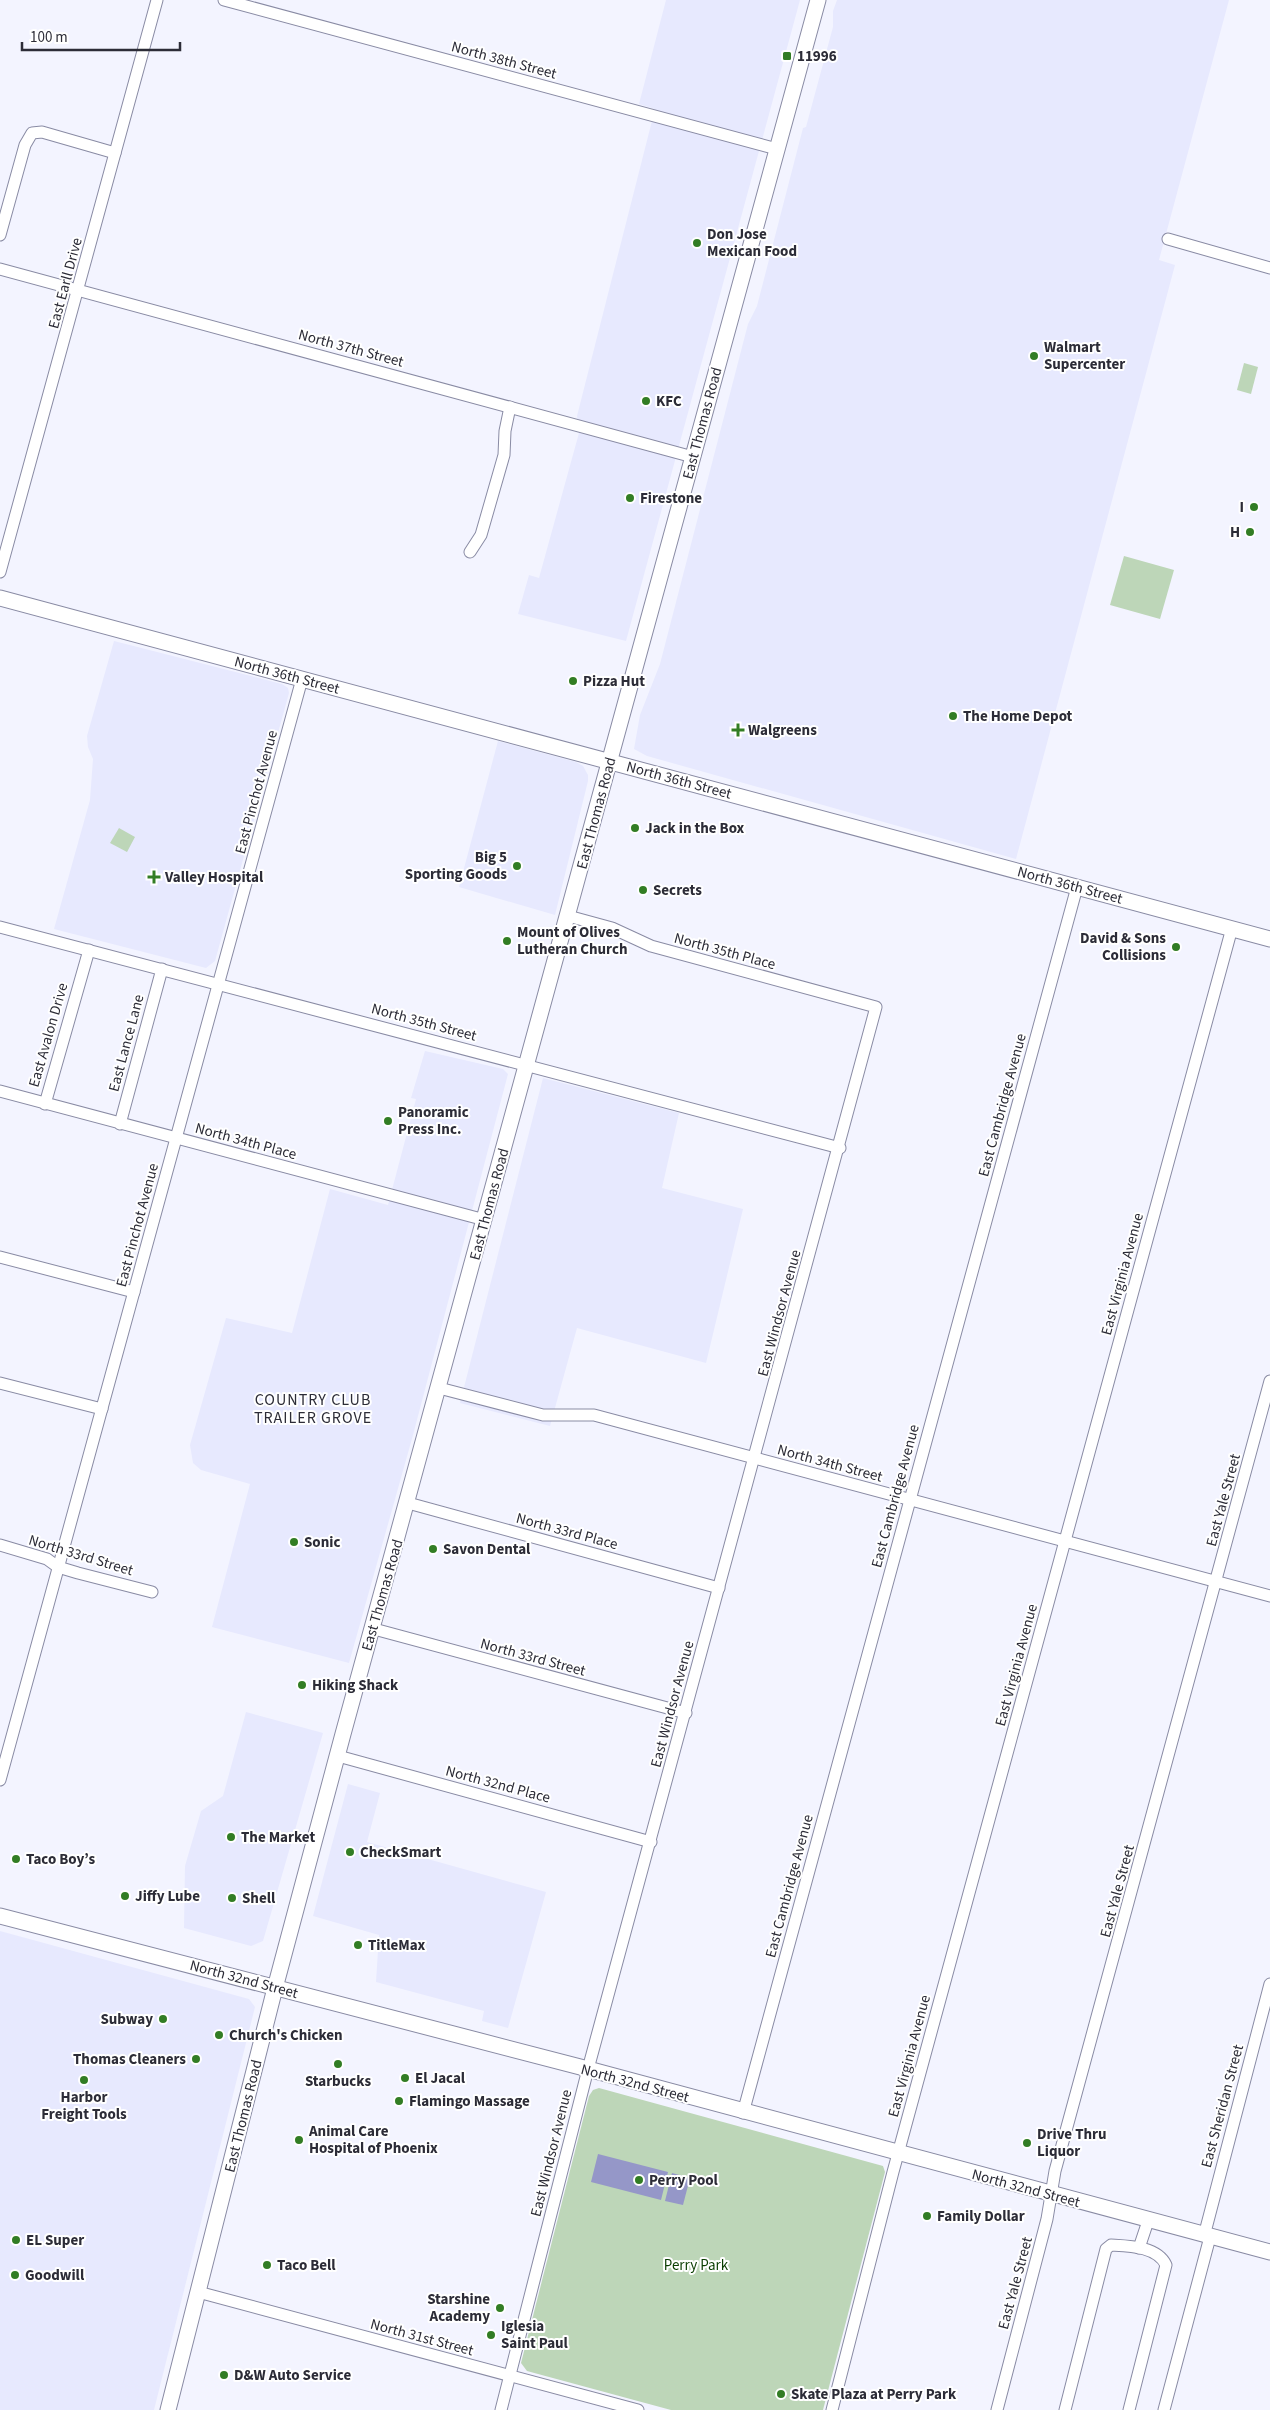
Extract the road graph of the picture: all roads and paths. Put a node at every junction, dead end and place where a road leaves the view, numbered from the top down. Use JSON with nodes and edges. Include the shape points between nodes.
{"nodes":[{"id":1,"x":157,"y":0,"type":"edge"},
{"id":2,"x":224,"y":0,"type":"edge"},
{"id":3,"x":818,"y":0,"type":"edge"},
{"id":4,"x":777,"y":149,"type":"junction"},
{"id":5,"x":115,"y":153,"type":"junction"},
{"id":6,"x":0,"y":234,"type":"edge"},
{"id":7,"x":1168,"y":239,"type":"dead end"},
{"id":8,"x":1270,"y":268,"type":"edge"},
{"id":9,"x":0,"y":269,"type":"edge"},
{"id":10,"x":79,"y":290,"type":"junction"},
{"id":11,"x":510,"y":407,"type":"junction"},
{"id":12,"x":693,"y":457,"type":"junction"},
{"id":13,"x":470,"y":552,"type":"dead end"},
{"id":14,"x":0,"y":572,"type":"edge"},
{"id":15,"x":0,"y":598,"type":"edge"},
{"id":16,"x":302,"y":679,"type":"junction"},
{"id":17,"x":609,"y":761,"type":"junction"},
{"id":18,"x":1077,"y":887,"type":"junction"},
{"id":19,"x":568,"y":916,"type":"junction"},
{"id":20,"x":0,"y":927,"type":"edge"},
{"id":21,"x":1232,"y":928,"type":"junction"},
{"id":22,"x":1270,"y":939,"type":"edge"},
{"id":23,"x":87,"y":950,"type":"junction"},
{"id":24,"x":162,"y":969,"type":"junction"},
{"id":25,"x":218,"y":984,"type":"junction"},
{"id":26,"x":876,"y":1007,"type":"joint"},
{"id":27,"x":527,"y":1065,"type":"junction"},
{"id":28,"x":0,"y":1092,"type":"edge"},
{"id":29,"x":45,"y":1104,"type":"junction"},
{"id":30,"x":120,"y":1124,"type":"junction"},
{"id":31,"x":176,"y":1138,"type":"junction"},
{"id":32,"x":840,"y":1148,"type":"junction"},
{"id":33,"x":485,"y":1220,"type":"junction"},
{"id":34,"x":0,"y":1256,"type":"edge"},
{"id":35,"x":134,"y":1292,"type":"junction"},
{"id":36,"x":1270,"y":1381,"type":"edge"},
{"id":37,"x":0,"y":1383,"type":"edge"},
{"id":38,"x":439,"y":1388,"type":"junction"},
{"id":39,"x":102,"y":1410,"type":"junction"},
{"id":40,"x":755,"y":1458,"type":"junction"},
{"id":41,"x":910,"y":1500,"type":"junction"},
{"id":42,"x":408,"y":1503,"type":"junction"},
{"id":43,"x":1065,"y":1541,"type":"junction"},
{"id":44,"x":0,"y":1545,"type":"edge"},
{"id":45,"x":58,"y":1567,"type":"junction"},
{"id":46,"x":1216,"y":1582,"type":"junction"},
{"id":47,"x":719,"y":1588,"type":"junction"},
{"id":48,"x":152,"y":1592,"type":"dead end"},
{"id":49,"x":1270,"y":1596,"type":"edge"},
{"id":50,"x":374,"y":1629,"type":"junction"},
{"id":51,"x":686,"y":1713,"type":"junction"},
{"id":52,"x":338,"y":1756,"type":"junction"},
{"id":53,"x":0,"y":1780,"type":"edge"},
{"id":54,"x":651,"y":1842,"type":"junction"},
{"id":55,"x":0,"y":1916,"type":"edge"},
{"id":56,"x":1270,"y":1984,"type":"edge"},
{"id":57,"x":276,"y":1988,"type":"junction"},
{"id":58,"x":588,"y":2069,"type":"junction"},
{"id":59,"x":743,"y":2112,"type":"junction"},
{"id":60,"x":898,"y":2154,"type":"junction"},
{"id":61,"x":1051,"y":2195,"type":"junction"},
{"id":62,"x":1148,"y":2220,"type":"junction"},
{"id":63,"x":1207,"y":2236,"type":"junction"},
{"id":64,"x":1139,"y":2248,"type":"junction"},
{"id":65,"x":1270,"y":2252,"type":"edge"},
{"id":66,"x":198,"y":2292,"type":"junction"},
{"id":67,"x":510,"y":2376,"type":"junction"},
{"id":68,"x":168,"y":2410,"type":"edge"},
{"id":69,"x":501,"y":2410,"type":"edge"},
{"id":70,"x":638,"y":2410,"type":"edge"},
{"id":71,"x":832,"y":2410,"type":"edge"},
{"id":72,"x":997,"y":2410,"type":"edge"},
{"id":73,"x":1065,"y":2410,"type":"edge"},
{"id":74,"x":1128,"y":2410,"type":"edge"},
{"id":75,"x":1164,"y":2410,"type":"edge"}],
"edges":[{"from":1,"to":5,"type":"street","name":"East Earll Drive"},
{"from":2,"to":4,"type":"street","name":"North 38th Street"},
{"from":3,"to":4,"type":"main road","name":"East Thomas Road"},
{"from":4,"to":12,"type":"main road","name":"East Thomas Road"},
{"from":5,"to":6,"type":"street","via":[[42,132],[32,133],[25,145]]},
{"from":5,"to":10,"type":"street","name":"East Earll Drive"},
{"from":7,"to":8,"type":"street"},
{"from":9,"to":10,"type":"street","name":"North 37th Street"},
{"from":10,"to":11,"type":"street","name":"North 37th Street"},
{"from":10,"to":14,"type":"street","name":"East Earll Drive"},
{"from":11,"to":12,"type":"street","name":"North 37th Street"},
{"from":11,"to":13,"type":"street","via":[[504,455],[482,534]]},
{"from":12,"to":17,"type":"main road","name":"East Thomas Road"},
{"from":15,"to":16,"type":"main road","name":"North 36th Street"},
{"from":16,"to":17,"type":"main road","name":"North 36th Street"},
{"from":16,"to":25,"type":"street","name":"East Pinchot Avenue"},
{"from":17,"to":18,"type":"main road","name":"North 36th Street"},
{"from":17,"to":19,"type":"main road","name":"East Thomas Road"},
{"from":18,"to":21,"type":"main road","name":"North 36th Street"},
{"from":18,"to":41,"type":"street","name":"East Cambridge Avenue"},
{"from":19,"to":26,"type":"street","name":"North 35th Place","via":[[612,928],[651,946]]},
{"from":19,"to":27,"type":"main road","name":"East Thomas Road"},
{"from":20,"to":23,"type":"street","name":"North 35th Street"},
{"from":21,"to":22,"type":"main road","name":"North 36th Street"},
{"from":21,"to":43,"type":"street","name":"East Virginia Avenue"},
{"from":23,"to":24,"type":"street","name":"North 35th Street"},
{"from":23,"to":29,"type":"street","name":"East Avalon Drive","via":[[84,971]]},
{"from":24,"to":25,"type":"street","name":"North 35th Street"},
{"from":24,"to":30,"type":"street","name":"East Lance Lane"},
{"from":25,"to":27,"type":"street","name":"North 35th Street"},
{"from":25,"to":31,"type":"street","name":"East Pinchot Avenue"},
{"from":26,"to":32,"type":"street","name":"East Windsor Avenue"},
{"from":27,"to":32,"type":"street","name":"North 35th Street"},
{"from":27,"to":33,"type":"main road","name":"East Thomas Road"},
{"from":28,"to":29,"type":"street","name":"North 34th Place"},
{"from":29,"to":30,"type":"street","name":"North 34th Place"},
{"from":30,"to":31,"type":"street","name":"North 34th Place"},
{"from":31,"to":33,"type":"street","name":"North 34th Place"},
{"from":31,"to":35,"type":"street","name":"East Pinchot Avenue"},
{"from":32,"to":40,"type":"street","name":"East Windsor Avenue"},
{"from":33,"to":38,"type":"main road","name":"East Thomas Road"},
{"from":34,"to":35,"type":"street"},
{"from":35,"to":39,"type":"street","name":"East Pinchot Avenue"},
{"from":36,"to":46,"type":"street","name":"East Yale Street"},
{"from":37,"to":39,"type":"street"},
{"from":38,"to":40,"type":"street","name":"North 34th Street","via":[[543,1415],[594,1415]]},
{"from":38,"to":42,"type":"main road","name":"East Thomas Road"},
{"from":39,"to":45,"type":"street","name":"East Pinchot Avenue"},
{"from":40,"to":41,"type":"street","name":"North 34th Street"},
{"from":40,"to":47,"type":"street","name":"East Windsor Avenue"},
{"from":41,"to":43,"type":"street","name":"North 34th Street"},
{"from":41,"to":59,"type":"street","name":"East Cambridge Avenue"},
{"from":42,"to":47,"type":"street","name":"North 33rd Place"},
{"from":42,"to":50,"type":"main road","name":"East Thomas Road"},
{"from":43,"to":46,"type":"street","name":"North 34th Street"},
{"from":43,"to":60,"type":"street","name":"East Virginia Avenue"},
{"from":44,"to":45,"type":"street","name":"North 33rd Street","via":[[47,1559]]},
{"from":45,"to":48,"type":"street","name":"North 33rd Street"},
{"from":45,"to":53,"type":"street","name":"East Pinchot Avenue"},
{"from":46,"to":49,"type":"street","name":"North 34th Street"},
{"from":46,"to":61,"type":"street","name":"East Yale Street"},
{"from":47,"to":51,"type":"street","name":"East Windsor Avenue"},
{"from":50,"to":51,"type":"street","name":"North 33rd Street"},
{"from":50,"to":52,"type":"main road","name":"East Thomas Road"},
{"from":51,"to":54,"type":"street","name":"East Windsor Avenue"},
{"from":52,"to":54,"type":"street","name":"North 32nd Place"},
{"from":52,"to":57,"type":"main road","name":"East Thomas Road"},
{"from":54,"to":58,"type":"street","name":"East Windsor Avenue"},
{"from":55,"to":57,"type":"main road","name":"North 32nd Street"},
{"from":56,"to":63,"type":"street","name":"East Sheridan Street"},
{"from":57,"to":58,"type":"main road","name":"North 32nd Street"},
{"from":57,"to":66,"type":"main road","name":"East Thomas Road"},
{"from":58,"to":59,"type":"main road","name":"North 32nd Street"},
{"from":58,"to":67,"type":"street","name":"East Windsor Avenue"},
{"from":59,"to":60,"type":"main road","name":"North 32nd Street"},
{"from":60,"to":61,"type":"main road","name":"North 32nd Street"},
{"from":60,"to":71,"type":"street","name":"East Virginia Avenue"},
{"from":61,"to":62,"type":"main road","name":"North 32nd Street"},
{"from":61,"to":72,"type":"street","name":"East Yale Street","via":[[1048,2219]]},
{"from":62,"to":63,"type":"main road","name":"North 32nd Street"},
{"from":62,"to":64,"type":"street"},
{"from":63,"to":65,"type":"main road","name":"North 32nd Street"},
{"from":63,"to":75,"type":"street","name":"East Sheridan Street"},
{"from":64,"to":73,"type":"street","via":[[1111,2244],[1106,2249]]},
{"from":64,"to":74,"type":"street","via":[[1163,2260],[1166,2270]]},
{"from":66,"to":67,"type":"street","name":"North 31st Street"},
{"from":66,"to":68,"type":"main road","name":"East Thomas Road"},
{"from":67,"to":69,"type":"street","name":"East Windsor Avenue"},
{"from":67,"to":70,"type":"street","name":"North 31st Street"}]}
